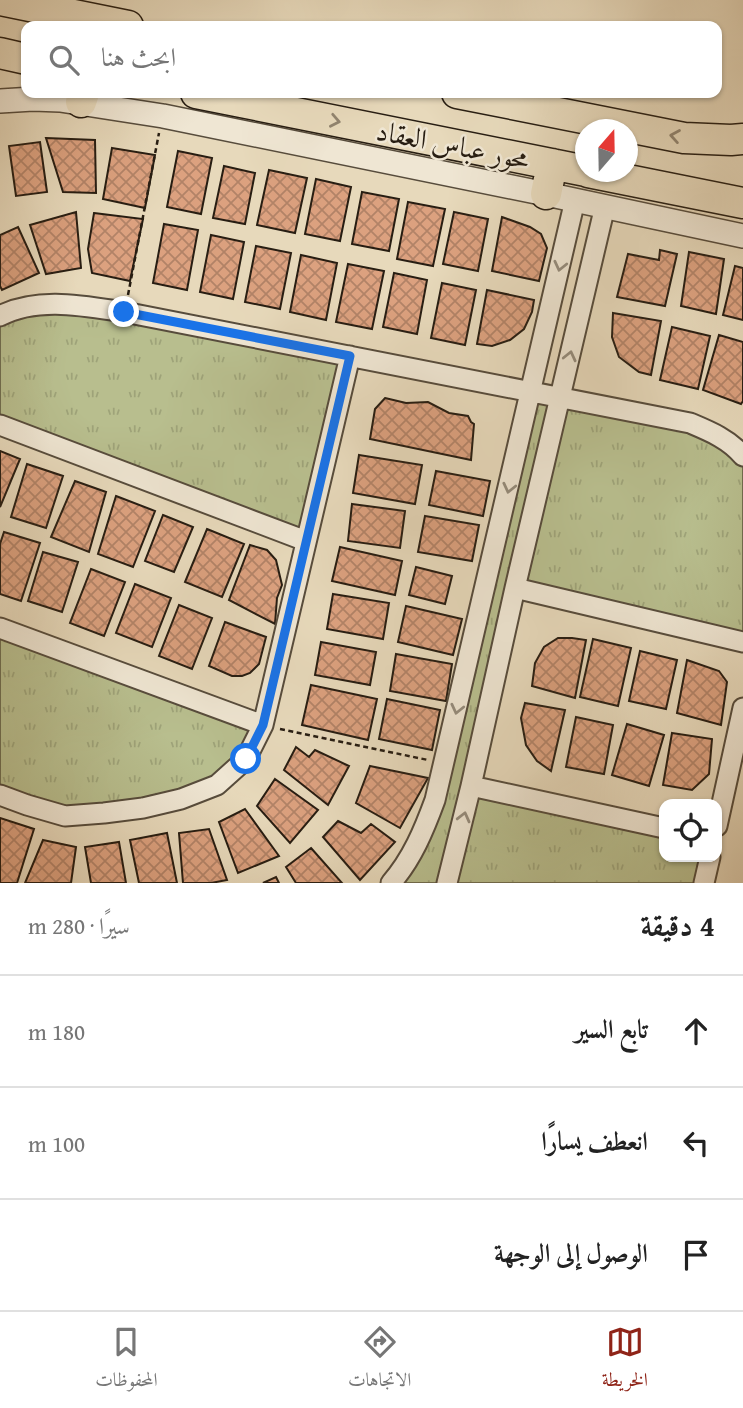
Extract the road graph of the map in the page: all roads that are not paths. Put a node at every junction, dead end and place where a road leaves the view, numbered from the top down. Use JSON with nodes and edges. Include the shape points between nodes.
{"nodes":[{"id":1,"x":0,"y":0,"type":"edge"},
{"id":2,"x":103,"y":21,"type":"edge"},
{"id":3,"x":0,"y":53,"type":"edge"},
{"id":4,"x":21,"y":58,"type":"edge"},
{"id":5,"x":82,"y":98,"type":"edge"},
{"id":6,"x":221,"y":98,"type":"edge"},
{"id":7,"x":482,"y":98,"type":"edge"},
{"id":8,"x":0,"y":101,"type":"edge"},
{"id":9,"x":743,"y":139,"type":"edge"},
{"id":10,"x":552,"y":164,"type":"junction"},
{"id":11,"x":575,"y":169,"type":"edge"},
{"id":12,"x":638,"y":181,"type":"edge"},
{"id":13,"x":546,"y":194,"type":"junction"},
{"id":14,"x":575,"y":200,"type":"junction"},
{"id":15,"x":743,"y":203,"type":"edge"},
{"id":16,"x":605,"y":206,"type":"junction"},
{"id":17,"x":743,"y":236,"type":"edge"},
{"id":18,"x":0,"y":316,"type":"edge"},
{"id":19,"x":350,"y":356,"type":"junction"},
{"id":20,"x":531,"y":391,"type":"junction"},
{"id":21,"x":561,"y":397,"type":"junction"},
{"id":22,"x":0,"y":425,"type":"edge"},
{"id":23,"x":743,"y":456,"type":"edge"},
{"id":24,"x":306,"y":541,"type":"junction"},
{"id":25,"x":515,"y":588,"type":"junction"},
{"id":26,"x":0,"y":628,"type":"edge"},
{"id":27,"x":743,"y":642,"type":"edge"},
{"id":28,"x":743,"y":708,"type":"edge"},
{"id":29,"x":263,"y":725,"type":"junction"},
{"id":30,"x":471,"y":786,"type":"junction"},
{"id":31,"x":0,"y":795,"type":"edge"},
{"id":32,"x":722,"y":803,"type":"edge"},
{"id":33,"x":659,"y":827,"type":"edge"},
{"id":34,"x":709,"y":862,"type":"edge"},
{"id":35,"x":391,"y":883,"type":"edge"},
{"id":36,"x":447,"y":883,"type":"edge"},
{"id":37,"x":704,"y":883,"type":"edge"}],
"edges":[{"from":1,"to":2,"type":"main road"},
{"from":3,"to":4,"type":"main road"},
{"from":5,"to":8,"type":"street"},
{"from":5,"to":13,"type":"street"},
{"from":6,"to":10,"type":"main road","name":"محور عباس العقاد","one_way":true},
{"from":9,"to":7,"type":"main road","name":"محور عباس العقاد","one_way":true,"via":[[684,138]]},
{"from":10,"to":11,"type":"main road","name":"محور عباس العقاد"},
{"from":10,"to":13,"type":"main road"},
{"from":12,"to":15,"type":"main road","name":"محور عباس العقاد"},
{"from":13,"to":14,"type":"street"},
{"from":14,"to":16,"type":"street"},
{"from":14,"to":20,"type":"street","one_way":true},
{"from":16,"to":17,"type":"street"},
{"from":21,"to":16,"type":"street","one_way":true},
{"from":18,"to":19,"type":"street","via":[[29,306],[74,305]]},
{"from":19,"to":20,"type":"street"},
{"from":19,"to":24,"type":"street"},
{"from":20,"to":21,"type":"street"},
{"from":20,"to":35,"type":"street","one_way":true,"via":[[435,800],[412,853]]},
{"from":21,"to":23,"type":"street","via":[[690,423],[716,434]]},
{"from":21,"to":25,"type":"street"},
{"from":22,"to":24,"type":"street"},
{"from":24,"to":29,"type":"street"},
{"from":25,"to":27,"type":"street"},
{"from":25,"to":30,"type":"street"},
{"from":26,"to":29,"type":"street"},
{"from":28,"to":32,"type":"street"},
{"from":29,"to":31,"type":"street","via":[[246,759],[217,785],[181,799],[65,816]]},
{"from":30,"to":33,"type":"street"},
{"from":36,"to":30,"type":"street","one_way":true},
{"from":34,"to":37,"type":"street"}]}
